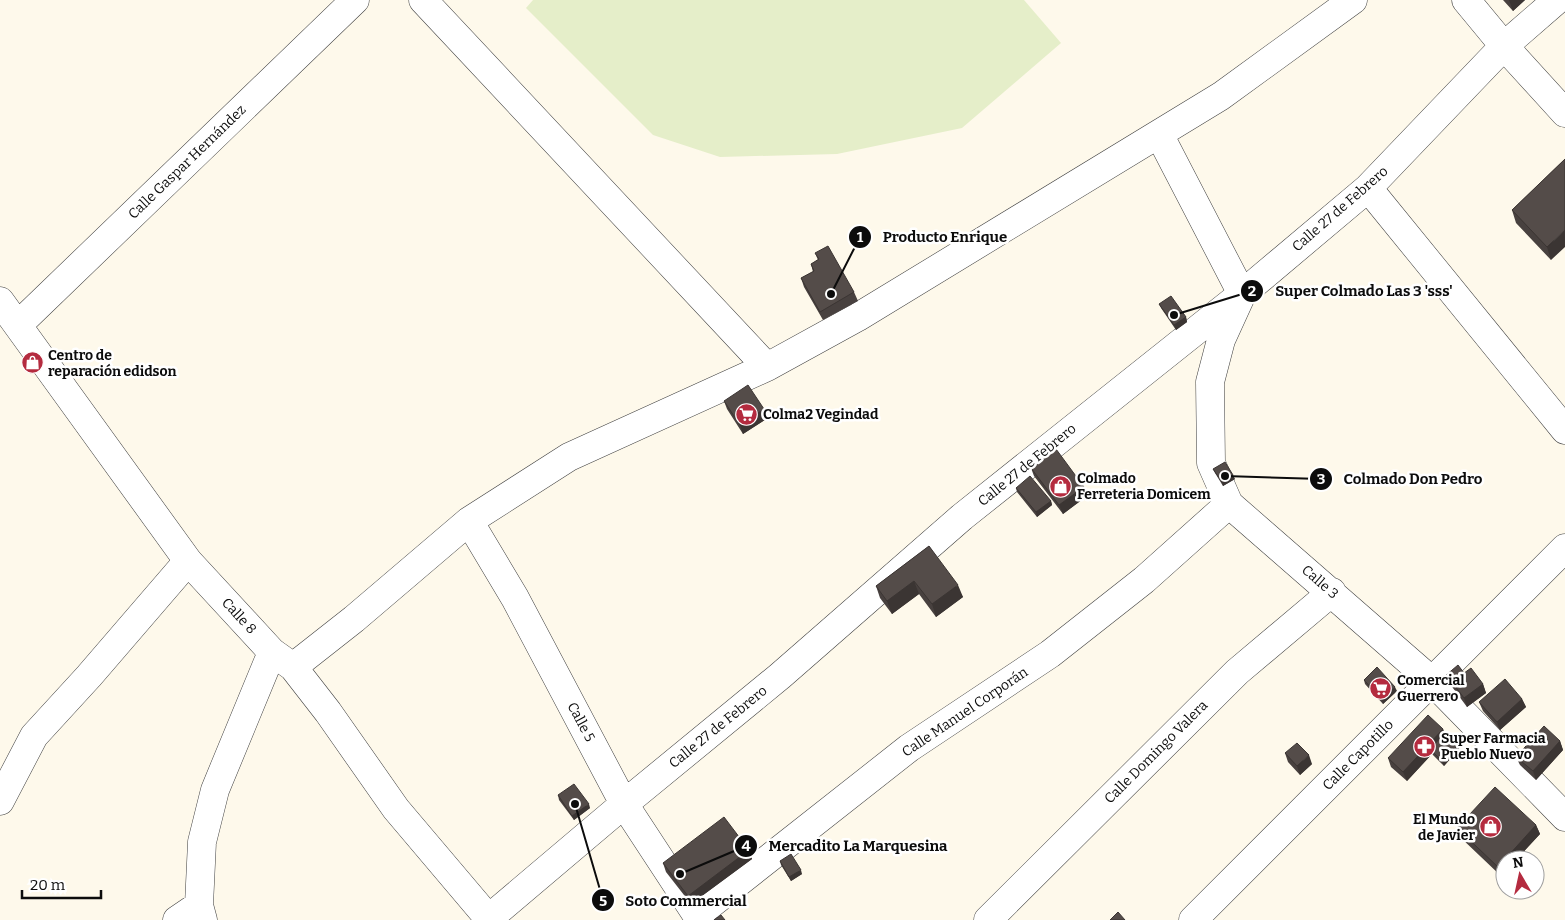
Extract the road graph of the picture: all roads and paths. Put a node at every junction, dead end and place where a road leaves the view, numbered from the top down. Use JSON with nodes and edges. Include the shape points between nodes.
{"nodes":[{"id":1,"x":355,"y":0,"type":"edge"},
{"id":2,"x":423,"y":0,"type":"edge"},
{"id":3,"x":1353,"y":0,"type":"edge"},
{"id":4,"x":1466,"y":0,"type":"edge"},
{"id":5,"x":1557,"y":0,"type":"edge"},
{"id":6,"x":1504,"y":46,"type":"junction"},
{"id":7,"x":1565,"y":113,"type":"edge"},
{"id":8,"x":1159,"y":134,"type":"junction"},
{"id":9,"x":1368,"y":188,"type":"junction"},
{"id":10,"x":1242,"y":294,"type":"junction"},
{"id":11,"x":0,"y":301,"type":"edge"},
{"id":12,"x":18,"y":325,"type":"junction"},
{"id":13,"x":767,"y":367,"type":"junction"},
{"id":14,"x":1565,"y":430,"type":"edge"},
{"id":15,"x":1229,"y":504,"type":"junction"},
{"id":16,"x":469,"y":521,"type":"junction"},
{"id":17,"x":1565,"y":548,"type":"edge"},
{"id":18,"x":188,"y":561,"type":"junction"},
{"id":19,"x":1332,"y":592,"type":"junction"},
{"id":20,"x":282,"y":659,"type":"junction"},
{"id":21,"x":1432,"y":681,"type":"junction"},
{"id":22,"x":0,"y":801,"type":"edge"},
{"id":23,"x":624,"y":804,"type":"junction"},
{"id":24,"x":1565,"y":817,"type":"edge"},
{"id":25,"x":193,"y":915,"type":"edge"},
{"id":26,"x":698,"y":918,"type":"edge"},
{"id":27,"x":489,"y":920,"type":"edge"},
{"id":28,"x":988,"y":920,"type":"edge"},
{"id":29,"x":1193,"y":920,"type":"edge"}],
"edges":[{"from":1,"to":12,"type":"street","name":"Calle Gaspar Hernández"},
{"from":2,"to":13,"type":"street"},
{"from":3,"to":8,"type":"street","via":[[1221,96]]},
{"from":4,"to":6,"type":"street"},
{"from":5,"to":6,"type":"street","name":"Calle 27 de Febrero"},
{"from":6,"to":7,"type":"street"},
{"from":6,"to":9,"type":"street","name":"Calle 27 de Febrero"},
{"from":8,"to":10,"type":"street"},
{"from":8,"to":13,"type":"street","via":[[858,317]]},
{"from":9,"to":10,"type":"street","name":"Calle 27 de Febrero"},
{"from":9,"to":14,"type":"street"},
{"from":10,"to":15,"type":"street","name":"Calle 3","via":[[1221,340],[1210,382],[1211,464]]},
{"from":10,"to":23,"type":"street","name":"Calle 27 de Febrero","via":[[962,517],[780,676]]},
{"from":11,"to":12,"type":"street","name":"Calle 8"},
{"from":12,"to":18,"type":"street","name":"Calle 8"},
{"from":13,"to":16,"type":"street","via":[[569,457]]},
{"from":15,"to":19,"type":"street","name":"Calle 3"},
{"from":15,"to":26,"type":"street","name":"Calle Manuel Corporán","via":[[1144,580],[1050,654],[909,748]]},
{"from":16,"to":20,"type":"street","via":[[354,619]]},
{"from":16,"to":23,"type":"street","name":"Calle 5","via":[[515,598]]},
{"from":17,"to":21,"type":"street","name":"Calle Capotillo"},
{"from":18,"to":20,"type":"street","name":"Calle 8"},
{"from":18,"to":22,"type":"street","via":[[34,736]]},
{"from":19,"to":21,"type":"street","name":"Calle 3"},
{"from":19,"to":28,"type":"street","name":"Calle Domingo Valera","via":[[1237,672]]},
{"from":20,"to":25,"type":"street","via":[[215,790],[202,842]]},
{"from":20,"to":27,"type":"street","name":"Calle 8","via":[[328,712],[396,809]]},
{"from":21,"to":24,"type":"street","name":"Calle 3"},
{"from":21,"to":29,"type":"street","name":"Calle Capotillo"},
{"from":23,"to":26,"type":"street","name":"Calle 5"},
{"from":23,"to":27,"type":"street","name":"Calle 27 de Febrero"}]}
